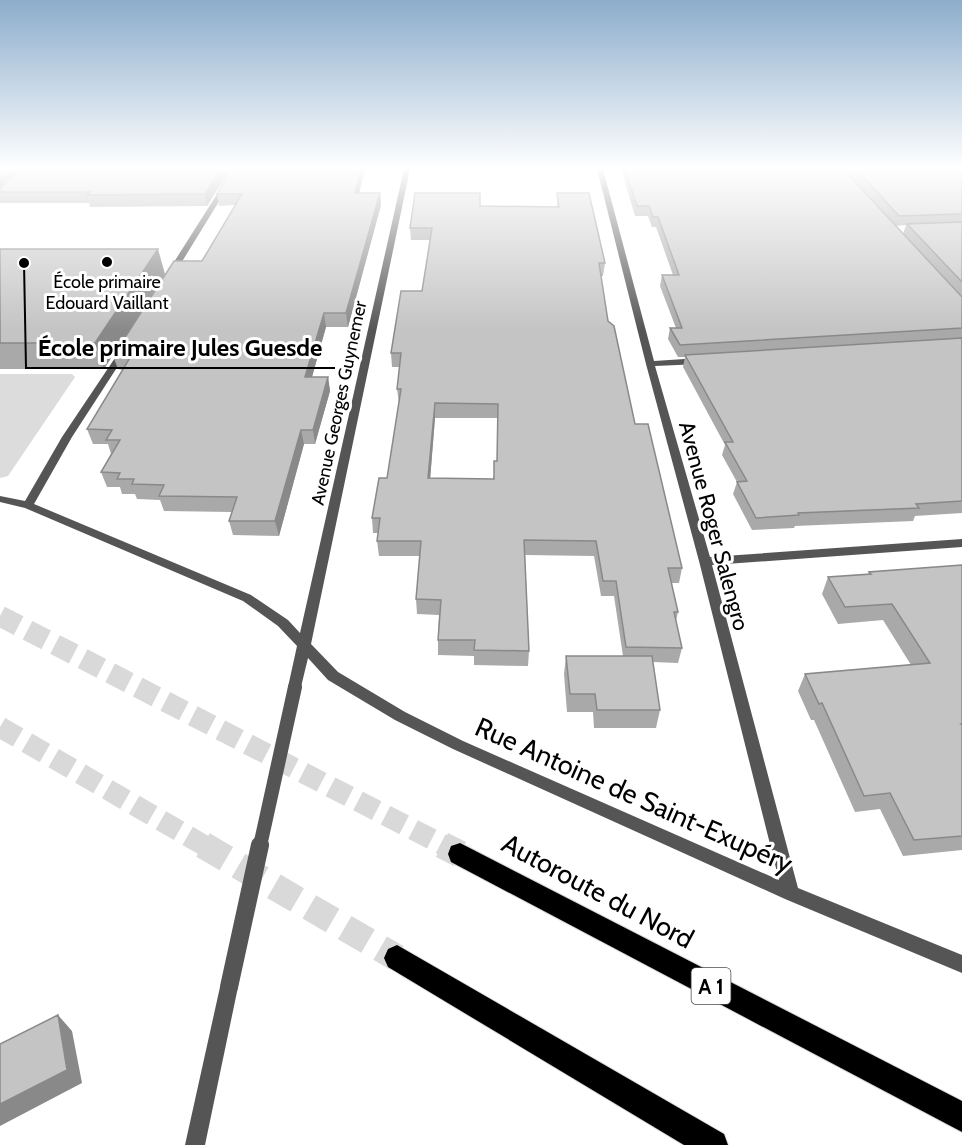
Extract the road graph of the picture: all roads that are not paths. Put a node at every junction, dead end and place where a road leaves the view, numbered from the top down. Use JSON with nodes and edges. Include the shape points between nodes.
{"nodes":[{"id":1,"x":203,"y":222,"type":"edge"},
{"id":2,"x":396,"y":222,"type":"edge"},
{"id":3,"x":614,"y":222,"type":"edge"},
{"id":4,"x":167,"y":281,"type":"edge"},
{"id":5,"x":133,"y":336,"type":"edge"},
{"id":6,"x":709,"y":361,"type":"edge"},
{"id":7,"x":650,"y":364,"type":"junction"},
{"id":8,"x":0,"y":499,"type":"edge"},
{"id":9,"x":28,"y":505,"type":"junction"},
{"id":10,"x":962,"y":543,"type":"edge"},
{"id":11,"x":705,"y":561,"type":"junction"},
{"id":12,"x":304,"y":643,"type":"junction"},
{"id":13,"x":460,"y":854,"type":"tunnel mouth"},
{"id":14,"x":791,"y":893,"type":"junction"},
{"id":15,"x":397,"y":958,"type":"tunnel mouth"},
{"id":16,"x":959,"y":959,"type":"edge"},
{"id":17,"x":962,"y":1117,"type":"edge"},
{"id":18,"x":195,"y":1145,"type":"edge"},
{"id":19,"x":713,"y":1145,"type":"edge"}],
"edges":[{"from":1,"to":4,"type":"street"},
{"from":2,"to":12,"type":"street","name":"Avenue Georges Guynemer"},
{"from":3,"to":7,"type":"street","name":"Avenue Roger Salengro"},
{"from":5,"to":9,"type":"street"},
{"from":6,"to":7,"type":"street"},
{"from":7,"to":11,"type":"street","name":"Avenue Roger Salengro"},
{"from":8,"to":9,"type":"street","name":"Rue Antoine de Saint-Exupéry"},
{"from":9,"to":12,"type":"street","name":"Rue Antoine de Saint-Exupéry","via":[[247,598]]},
{"from":10,"to":11,"type":"street"},
{"from":11,"to":14,"type":"street","name":"Avenue Roger Salengro"},
{"from":12,"to":14,"type":"street","name":"Rue Antoine de Saint-Exupéry","via":[[333,675],[410,721]]},
{"from":12,"to":18,"type":"street","name":"Avenue Georges Guynemer","bridge":true},
{"from":13,"to":17,"type":"highway","name":"Autoroute du Nord","number":"A 1"},
{"from":14,"to":16,"type":"street","name":"Rue Antoine de Saint-Exupéry"},
{"from":15,"to":19,"type":"highway"}]}
